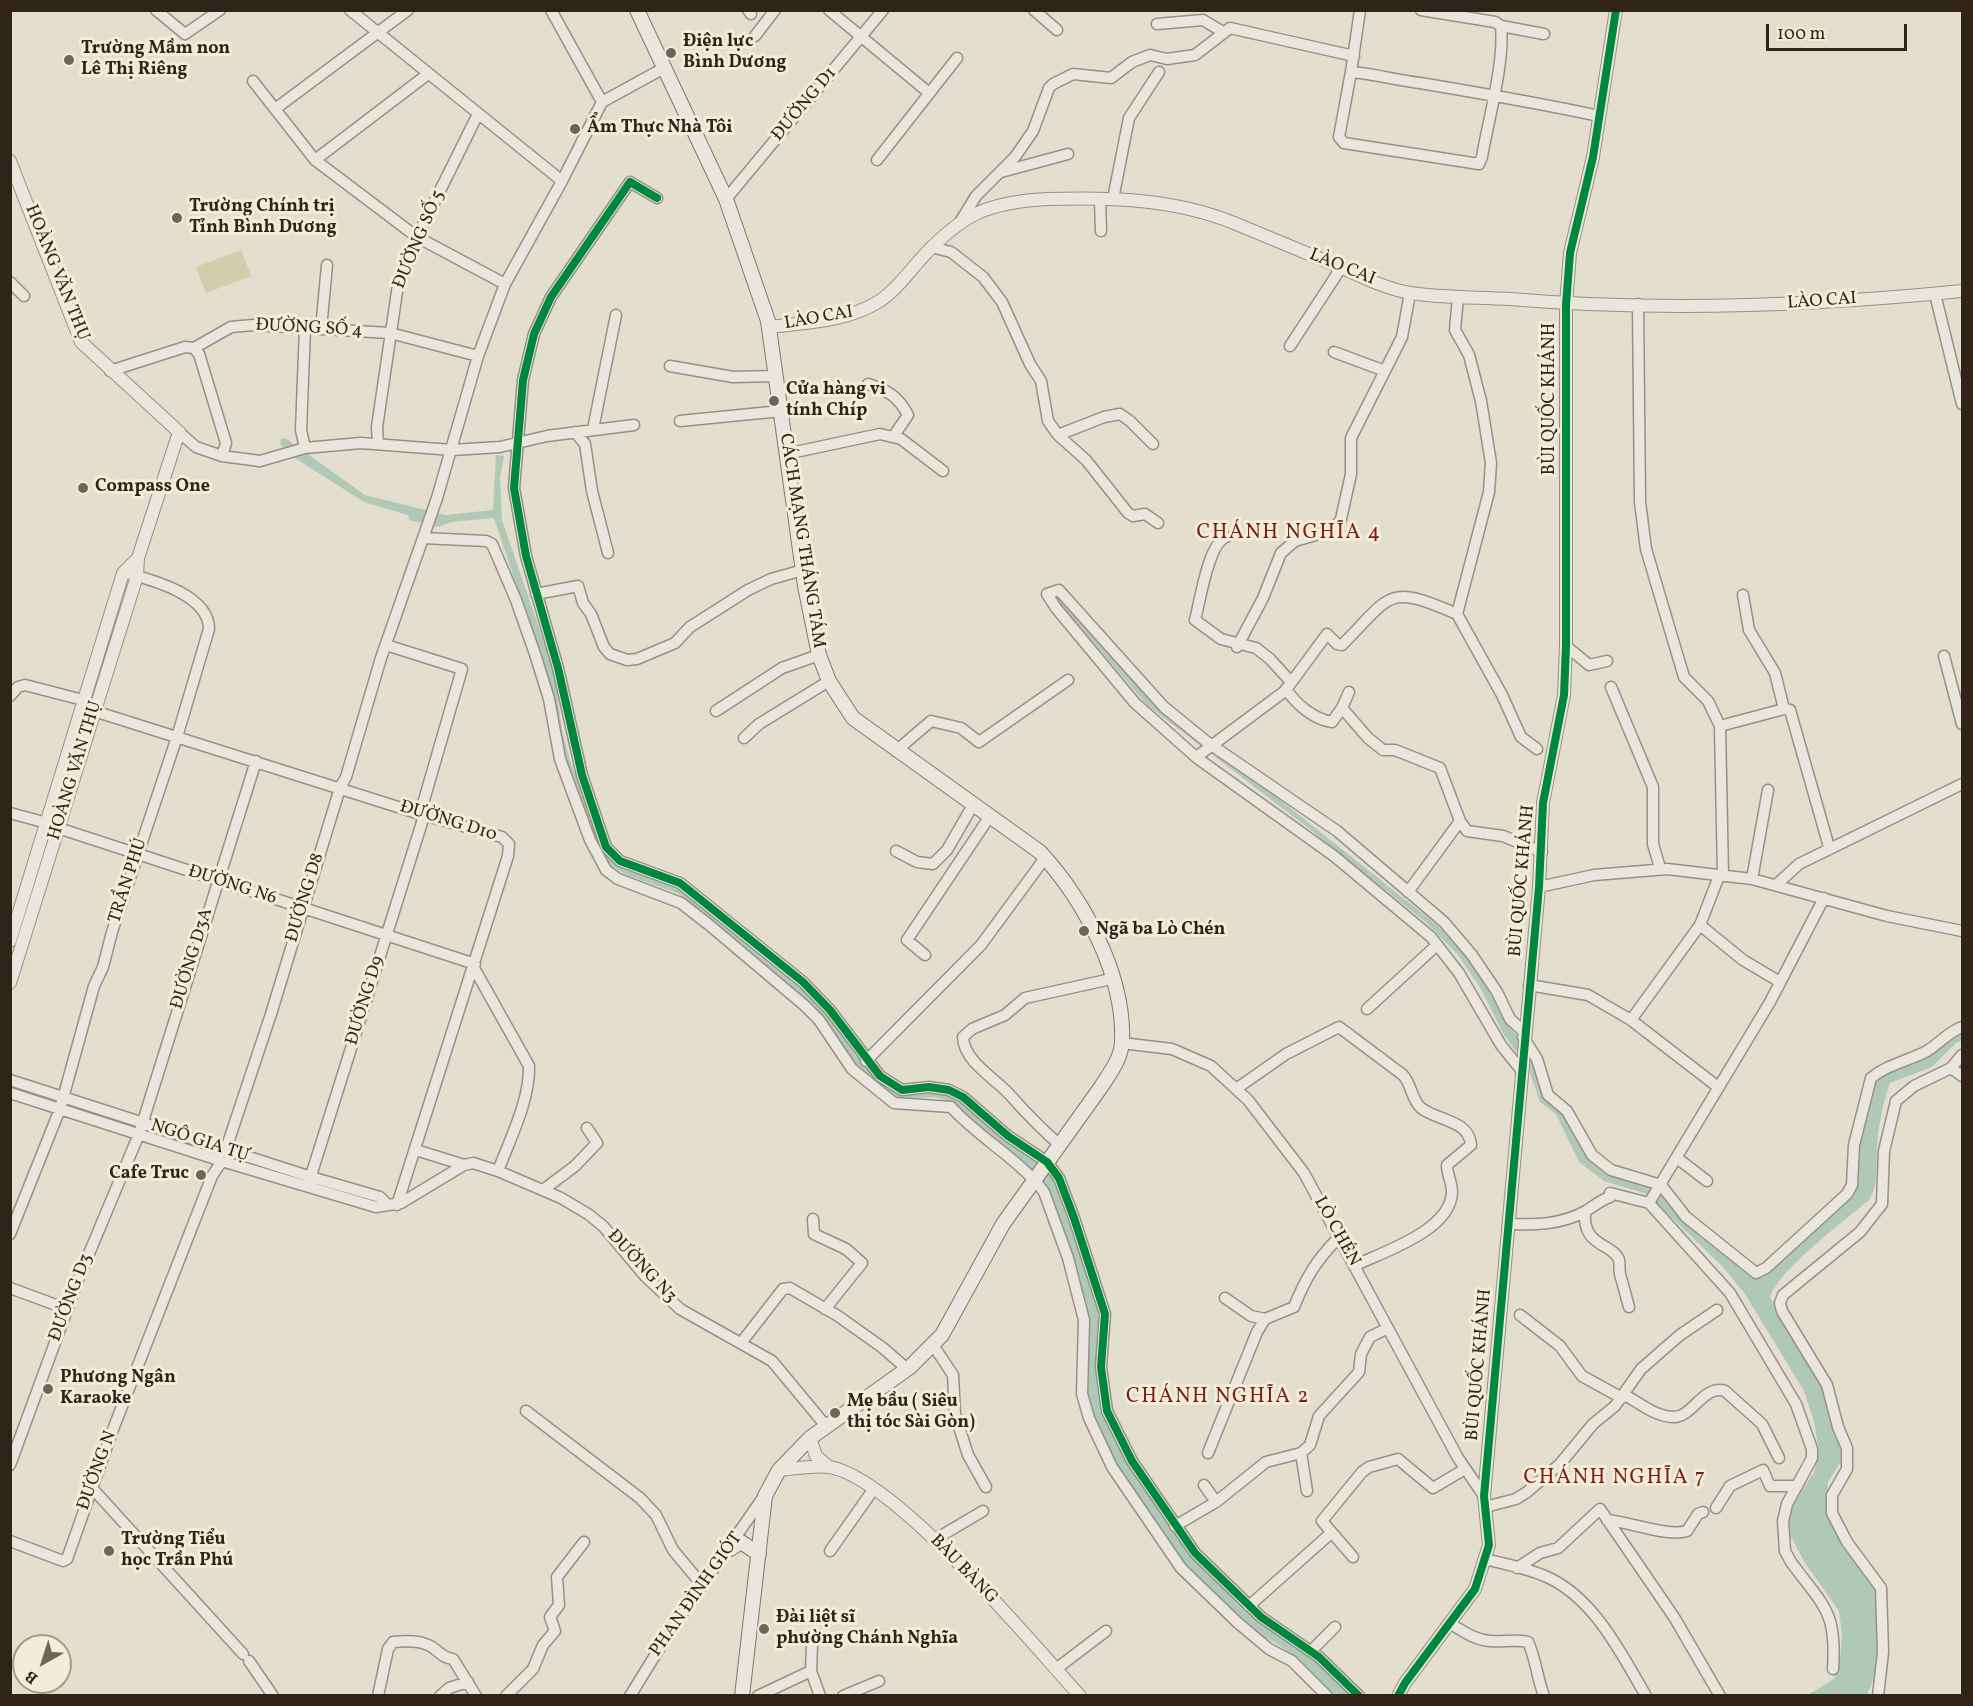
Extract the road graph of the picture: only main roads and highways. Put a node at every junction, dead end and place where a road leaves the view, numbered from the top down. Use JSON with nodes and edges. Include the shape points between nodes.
{"nodes":[{"id":1,"x":637,"y":10,"type":"edge"},
{"id":2,"x":730,"y":1549,"type":"road end"},
{"id":3,"x":759,"y":1554,"type":"junction"},
{"id":4,"x":742,"y":1695,"type":"edge"}],
"edges":[{"from":1,"to":3,"type":"main road","name":"CÁCH MẠNG THÁNG TÁM","via":[[726,199],[769,327],[803,570],[819,656],[829,681],[853,718],[1045,858],[1074,894],[1098,941],[1111,979],[1122,1043],[1115,1065],[1003,1224],[950,1324],[907,1369],[810,1438],[779,1470],[765,1496]]},
{"from":2,"to":3,"type":"main road","via":[[741,1542]]},
{"from":3,"to":4,"type":"main road"}]}
